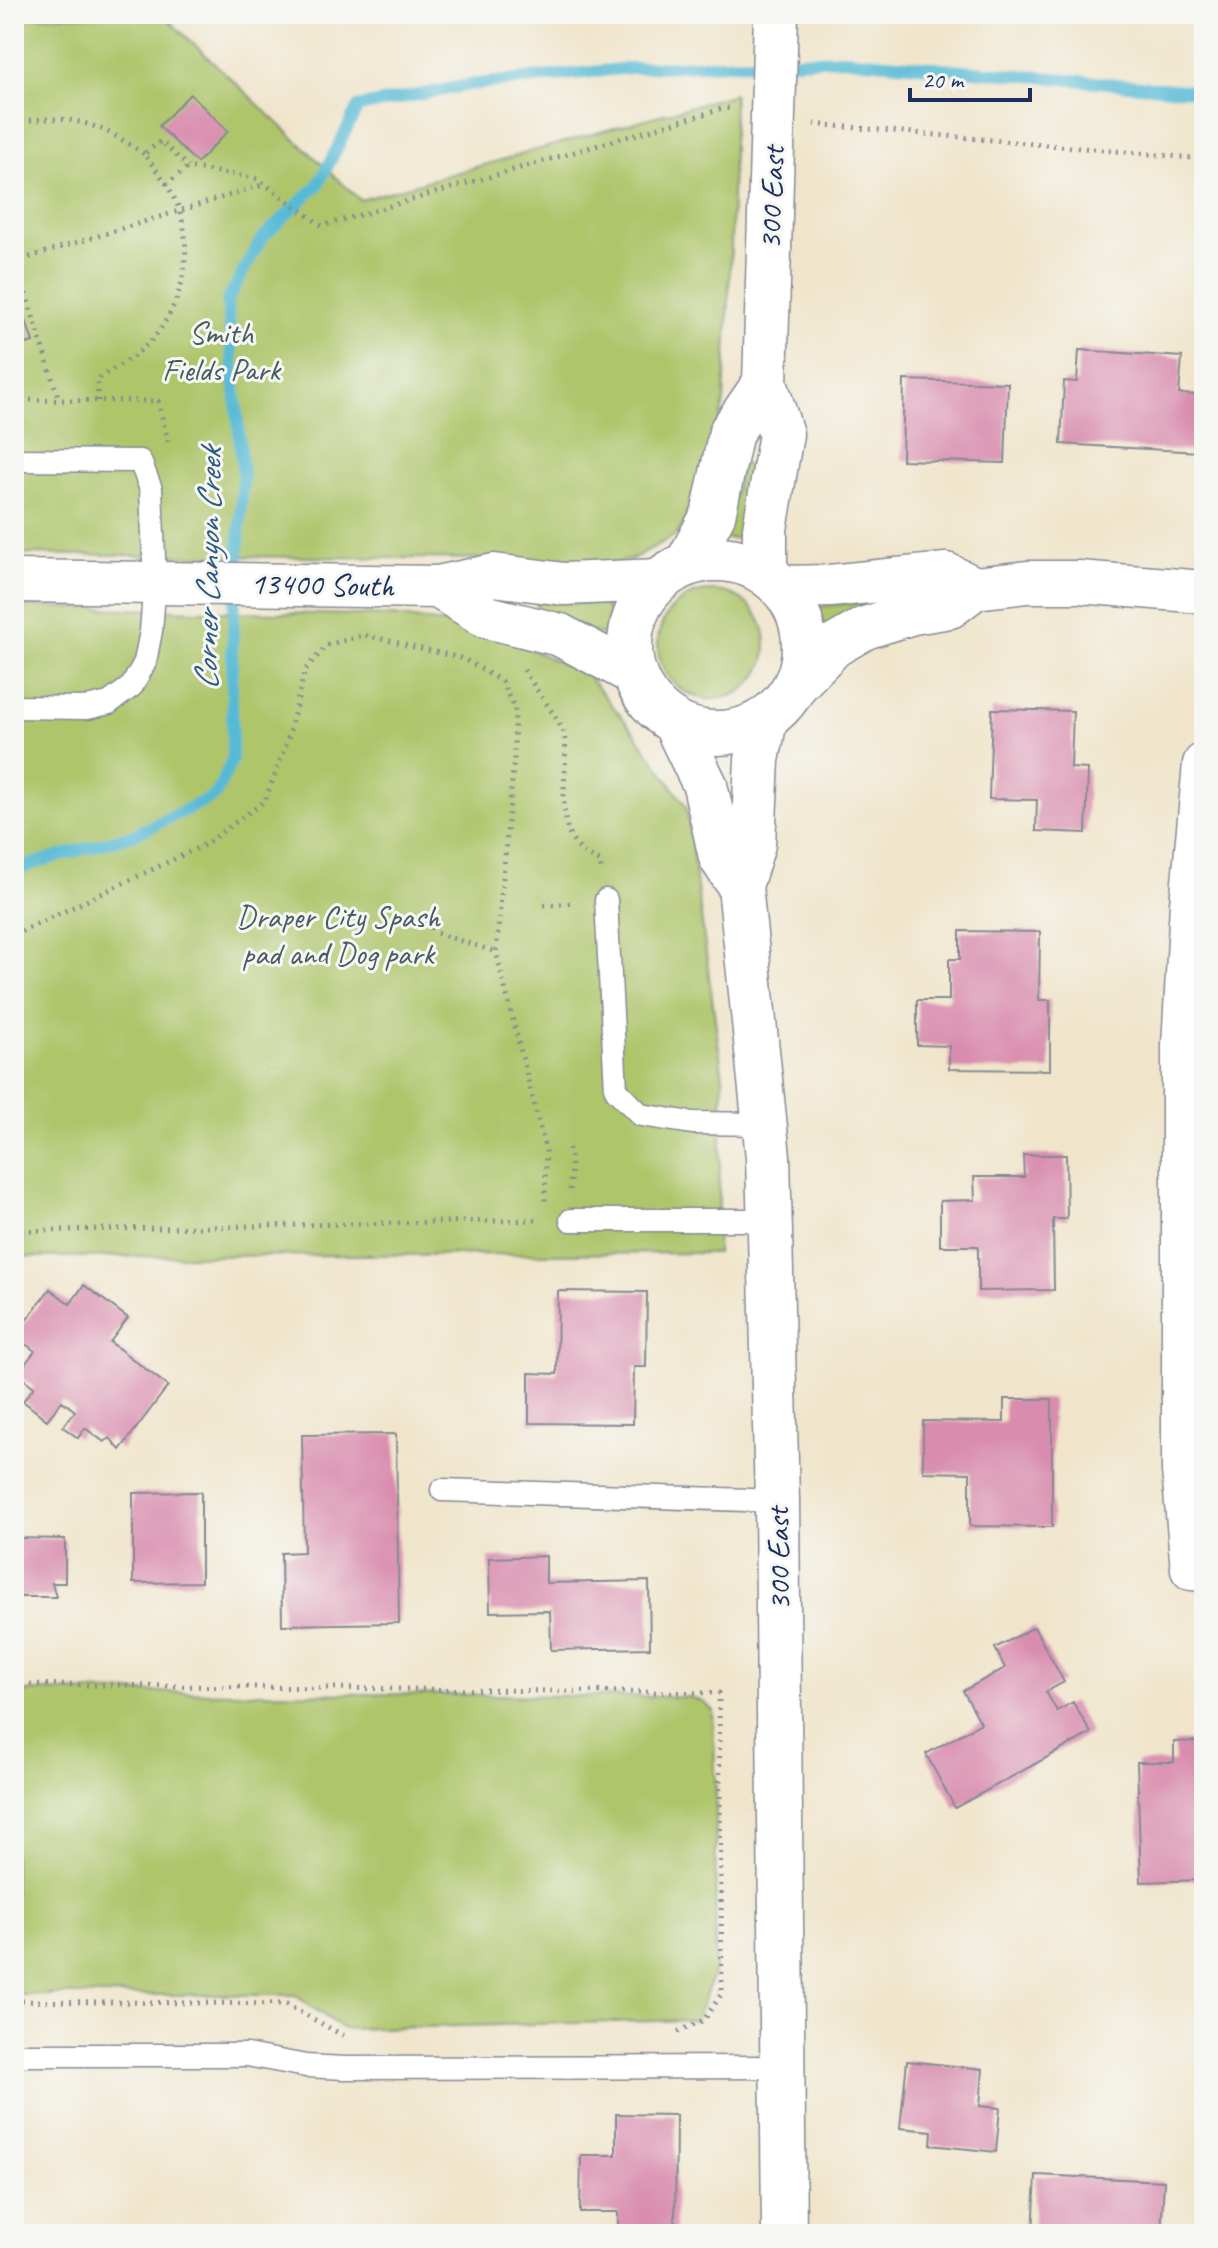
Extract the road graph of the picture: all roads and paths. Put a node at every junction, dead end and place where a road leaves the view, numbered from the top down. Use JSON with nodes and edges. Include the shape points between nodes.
{"nodes":[{"id":1,"x":776,"y":16,"type":"edge"},
{"id":2,"x":731,"y":108,"type":"dead end"},
{"id":3,"x":14,"y":123,"type":"edge"},
{"id":4,"x":817,"y":124,"type":"dead end"},
{"id":5,"x":144,"y":154,"type":"junction"},
{"id":6,"x":1204,"y":159,"type":"edge"},
{"id":7,"x":188,"y":167,"type":"junction"},
{"id":8,"x":167,"y":184,"type":"junction"},
{"id":9,"x":267,"y":184,"type":"junction"},
{"id":10,"x":180,"y":211,"type":"junction"},
{"id":11,"x":15,"y":259,"type":"edge"},
{"id":12,"x":765,"y":383,"type":"junction"},
{"id":13,"x":59,"y":400,"type":"dead end"},
{"id":14,"x":98,"y":401,"type":"dead end"},
{"id":15,"x":14,"y":460,"type":"edge"},
{"id":16,"x":673,"y":572,"type":"junction"},
{"id":17,"x":774,"y":580,"type":"junction"},
{"id":18,"x":14,"y":581,"type":"edge"},
{"id":19,"x":155,"y":581,"type":"junction"},
{"id":20,"x":438,"y":587,"type":"junction"},
{"id":21,"x":975,"y":588,"type":"junction"},
{"id":22,"x":1204,"y":592,"type":"edge"},
{"id":23,"x":521,"y":664,"type":"dead end"},
{"id":24,"x":634,"y":674,"type":"junction"},
{"id":25,"x":796,"y":685,"type":"junction"},
{"id":26,"x":14,"y":707,"type":"edge"},
{"id":27,"x":765,"y":720,"type":"junction"},
{"id":28,"x":675,"y":723,"type":"junction"},
{"id":29,"x":1204,"y":764,"type":"edge"},
{"id":30,"x":602,"y":877,"type":"dead end"},
{"id":31,"x":740,"y":886,"type":"junction"},
{"id":32,"x":606,"y":900,"type":"dead end"},
{"id":33,"x":427,"y":921,"type":"dead end"},
{"id":34,"x":14,"y":935,"type":"edge"},
{"id":35,"x":496,"y":952,"type":"junction"},
{"id":36,"x":765,"y":1124,"type":"junction"},
{"id":37,"x":569,"y":1148,"type":"dead end"},
{"id":38,"x":545,"y":1206,"type":"dead end"},
{"id":39,"x":545,"y":1220,"type":"dead end"},
{"id":40,"x":571,"y":1220,"type":"joint"},
{"id":41,"x":770,"y":1220,"type":"junction"},
{"id":42,"x":14,"y":1231,"type":"edge"},
{"id":43,"x":442,"y":1490,"type":"dead end"},
{"id":44,"x":777,"y":1501,"type":"junction"},
{"id":45,"x":1204,"y":1570,"type":"edge"},
{"id":46,"x":14,"y":1684,"type":"edge"},
{"id":47,"x":14,"y":2001,"type":"edge"},
{"id":48,"x":345,"y":2037,"type":"dead end"},
{"id":49,"x":666,"y":2037,"type":"dead end"},
{"id":50,"x":14,"y":2055,"type":"edge"},
{"id":51,"x":784,"y":2067,"type":"junction"},
{"id":52,"x":784,"y":2234,"type":"edge"}],
"edges":[{"from":1,"to":12,"type":"main road","name":"300 East"},
{"from":2,"to":9,"type":"path","via":[[322,226]]},
{"from":3,"to":5,"type":"path","via":[[78,120],[109,131]]},
{"from":4,"to":6,"type":"path"},
{"from":5,"to":7,"type":"path","via":[[161,141]]},
{"from":5,"to":8,"type":"path"},
{"from":7,"to":8,"type":"path"},
{"from":7,"to":9,"type":"path"},
{"from":8,"to":10,"type":"path"},
{"from":9,"to":10,"type":"path"},
{"from":10,"to":11,"type":"path"},
{"from":10,"to":14,"type":"path","via":[[185,264],[171,313],[134,356],[97,379]]},
{"from":11,"to":13,"type":"path"},
{"from":12,"to":16,"type":"main road","via":[[731,432],[713,515]]},
{"from":12,"to":17,"type":"main road","name":"300 East","via":[[781,434],[765,529]]},
{"from":15,"to":19,"type":"lane","via":[[140,461],[151,489]]},
{"from":16,"to":17,"type":"main road","via":[[706,559],[727,559]]},
{"from":16,"to":20,"type":"street","name":"13400 South","via":[[564,584],[494,575]]},
{"from":16,"to":24,"type":"main road","via":[[643,599],[632,623],[629,649]]},
{"from":17,"to":21,"type":"street","via":[[830,586],[946,574]]},
{"from":17,"to":25,"type":"main road","via":[[797,609],[805,634]]},
{"from":18,"to":19,"type":"street","name":"13400 South"},
{"from":19,"to":20,"type":"street","name":"13400 South"},
{"from":19,"to":26,"type":"lane","via":[[145,662],[132,686],[109,703],[87,708]]},
{"from":20,"to":24,"type":"street","name":"13400 South","via":[[487,617],[560,635]]},
{"from":21,"to":22,"type":"street","via":[[1079,582]]},
{"from":21,"to":25,"type":"street","via":[[950,607],[865,628],[834,646]]},
{"from":23,"to":30,"type":"path","via":[[564,730],[565,822],[574,845],[600,861]]},
{"from":24,"to":28,"type":"main road","via":[[657,711]]},
{"from":25,"to":27,"type":"main road"},
{"from":27,"to":28,"type":"main road","via":[[720,734]]},
{"from":27,"to":31,"type":"main road","name":"300 East","via":[[757,760],[753,844]]},
{"from":28,"to":31,"type":"main road","name":"300 East","via":[[705,785],[721,857]]},
{"from":29,"to":45,"type":"street","via":[[1183,1045],[1183,1470],[1192,1569]]},
{"from":31,"to":36,"type":"main road","name":"300 East"},
{"from":32,"to":36,"type":"lane","via":[[616,1090],[641,1115],[692,1123]]},
{"from":33,"to":35,"type":"path","via":[[436,933]]},
{"from":34,"to":35,"type":"path","via":[[204,845],[265,801],[305,670],[327,645],[365,635],[464,659],[501,681],[515,709]]},
{"from":35,"to":38,"type":"path","via":[[546,1152]]},
{"from":36,"to":41,"type":"main road","name":"300 East"},
{"from":37,"to":40,"type":"path"},
{"from":39,"to":42,"type":"path"},
{"from":40,"to":41,"type":"lane"},
{"from":41,"to":44,"type":"main road","name":"300 East"},
{"from":43,"to":44,"type":"lane"},
{"from":44,"to":51,"type":"main road","name":"300 East"},
{"from":46,"to":49,"type":"path","via":[[719,1693],[722,1993],[704,2020]]},
{"from":47,"to":48,"type":"path","via":[[286,2004]]},
{"from":50,"to":51,"type":"lane","via":[[247,2055],[345,2068]]},
{"from":51,"to":52,"type":"main road","name":"300 East"}]}
